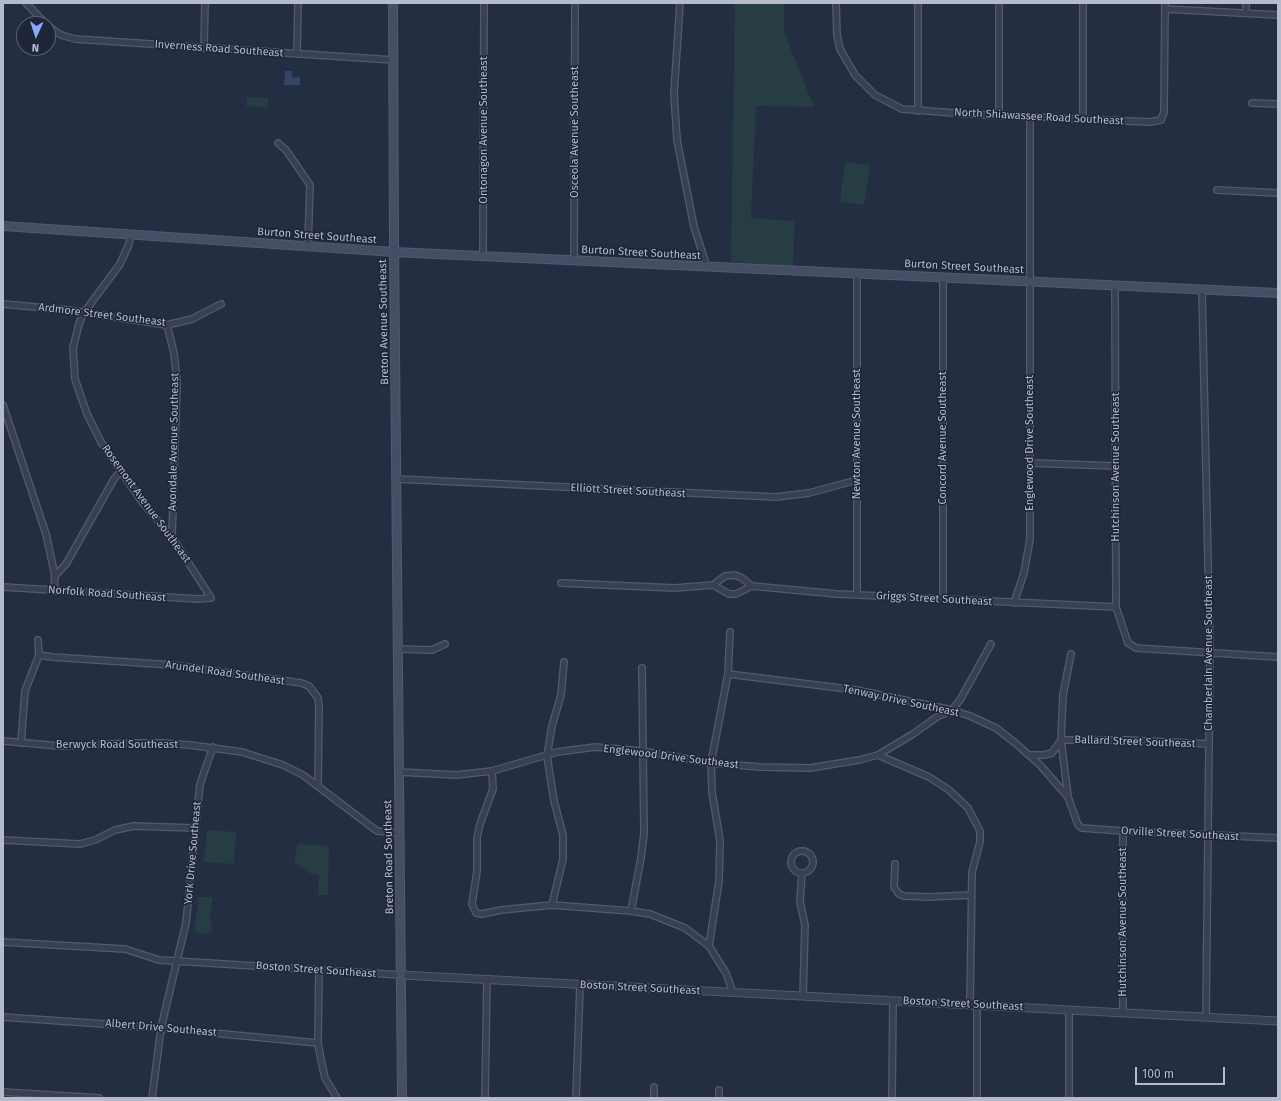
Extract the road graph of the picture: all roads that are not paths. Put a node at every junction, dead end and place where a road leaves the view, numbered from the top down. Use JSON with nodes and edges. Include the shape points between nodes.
{"nodes":[{"id":1,"x":26,"y":3,"type":"edge"},
{"id":2,"x":205,"y":3,"type":"edge"},
{"id":3,"x":298,"y":3,"type":"edge"},
{"id":4,"x":393,"y":3,"type":"edge"},
{"id":5,"x":484,"y":3,"type":"edge"},
{"id":6,"x":575,"y":3,"type":"edge"},
{"id":7,"x":680,"y":3,"type":"edge"},
{"id":8,"x":836,"y":3,"type":"edge"},
{"id":9,"x":918,"y":3,"type":"edge"},
{"id":10,"x":999,"y":3,"type":"edge"},
{"id":11,"x":1083,"y":3,"type":"edge"},
{"id":12,"x":1246,"y":3,"type":"edge"},
{"id":13,"x":1165,"y":6,"type":"edge"},
{"id":14,"x":1246,"y":13,"type":"junction"},
{"id":15,"x":1278,"y":15,"type":"edge"},
{"id":16,"x":38,"y":16,"type":"edge"},
{"id":17,"x":56,"y":32,"type":"edge"},
{"id":18,"x":204,"y":48,"type":"junction"},
{"id":19,"x":298,"y":54,"type":"junction"},
{"id":20,"x":393,"y":60,"type":"junction"},
{"id":21,"x":1252,"y":103,"type":"dead end"},
{"id":22,"x":1278,"y":104,"type":"edge"},
{"id":23,"x":918,"y":111,"type":"junction"},
{"id":24,"x":999,"y":115,"type":"junction"},
{"id":25,"x":1030,"y":117,"type":"junction"},
{"id":26,"x":1082,"y":118,"type":"junction"},
{"id":27,"x":278,"y":143,"type":"dead end"},
{"id":28,"x":1217,"y":190,"type":"dead end"},
{"id":29,"x":1278,"y":193,"type":"edge"},
{"id":30,"x":3,"y":226,"type":"edge"},
{"id":31,"x":130,"y":234,"type":"junction"},
{"id":32,"x":308,"y":246,"type":"junction"},
{"id":33,"x":394,"y":252,"type":"junction"},
{"id":34,"x":483,"y":256,"type":"junction"},
{"id":35,"x":574,"y":261,"type":"junction"},
{"id":36,"x":708,"y":267,"type":"junction"},
{"id":37,"x":857,"y":273,"type":"junction"},
{"id":38,"x":943,"y":277,"type":"junction"},
{"id":39,"x":1030,"y":281,"type":"junction"},
{"id":40,"x":1115,"y":285,"type":"junction"},
{"id":41,"x":1202,"y":289,"type":"junction"},
{"id":42,"x":1278,"y":293,"type":"edge"},
{"id":43,"x":3,"y":304,"type":"edge"},
{"id":44,"x":221,"y":304,"type":"dead end"},
{"id":45,"x":84,"y":314,"type":"junction"},
{"id":46,"x":167,"y":325,"type":"junction"},
{"id":47,"x":3,"y":405,"type":"edge"},
{"id":48,"x":1030,"y":463,"type":"junction"},
{"id":49,"x":1116,"y":466,"type":"junction"},
{"id":50,"x":120,"y":472,"type":"junction"},
{"id":51,"x":397,"y":479,"type":"junction"},
{"id":52,"x":857,"y":480,"type":"junction"},
{"id":53,"x":172,"y":537,"type":"junction"},
{"id":54,"x":55,"y":576,"type":"junction"},
{"id":55,"x":561,"y":583,"type":"dead end"},
{"id":56,"x":713,"y":585,"type":"junction"},
{"id":57,"x":752,"y":586,"type":"junction"},
{"id":58,"x":3,"y":587,"type":"edge"},
{"id":59,"x":54,"y":591,"type":"junction"},
{"id":60,"x":857,"y":595,"type":"junction"},
{"id":61,"x":211,"y":598,"type":"joint"},
{"id":62,"x":943,"y":599,"type":"junction"},
{"id":63,"x":1014,"y":603,"type":"junction"},
{"id":64,"x":1116,"y":606,"type":"junction"},
{"id":65,"x":398,"y":616,"type":"joint"},
{"id":66,"x":730,"y":632,"type":"dead end"},
{"id":67,"x":38,"y":640,"type":"dead end"},
{"id":68,"x":445,"y":644,"type":"dead end"},
{"id":69,"x":991,"y":644,"type":"dead end"},
{"id":70,"x":397,"y":649,"type":"junction"},
{"id":71,"x":1210,"y":653,"type":"junction"},
{"id":72,"x":1071,"y":654,"type":"dead end"},
{"id":73,"x":39,"y":655,"type":"junction"},
{"id":74,"x":1278,"y":657,"type":"edge"},
{"id":75,"x":564,"y":662,"type":"dead end"},
{"id":76,"x":642,"y":668,"type":"dead end"},
{"id":77,"x":728,"y":674,"type":"junction"},
{"id":78,"x":952,"y":710,"type":"junction"},
{"id":79,"x":1061,"y":740,"type":"junction"},
{"id":80,"x":3,"y":741,"type":"edge"},
{"id":81,"x":21,"y":743,"type":"junction"},
{"id":82,"x":1209,"y":744,"type":"junction"},
{"id":83,"x":214,"y":747,"type":"junction"},
{"id":84,"x":642,"y":751,"type":"junction"},
{"id":85,"x":1030,"y":754,"type":"junction"},
{"id":86,"x":878,"y":755,"type":"junction"},
{"id":87,"x":547,"y":756,"type":"junction"},
{"id":88,"x":711,"y":763,"type":"junction"},
{"id":89,"x":492,"y":771,"type":"junction"},
{"id":90,"x":399,"y":772,"type":"junction"},
{"id":91,"x":318,"y":785,"type":"junction"},
{"id":92,"x":1068,"y":797,"type":"junction"},
{"id":93,"x":194,"y":828,"type":"junction"},
{"id":94,"x":1123,"y":831,"type":"junction"},
{"id":95,"x":399,"y":833,"type":"junction"},
{"id":96,"x":1208,"y":835,"type":"junction"},
{"id":97,"x":1278,"y":838,"type":"edge"},
{"id":98,"x":3,"y":840,"type":"edge"},
{"id":99,"x":895,"y":864,"type":"dead end"},
{"id":100,"x":802,"y":873,"type":"dead end"},
{"id":101,"x":971,"y":896,"type":"junction"},
{"id":102,"x":552,"y":905,"type":"junction"},
{"id":103,"x":631,"y":911,"type":"junction"},
{"id":104,"x":3,"y":942,"type":"edge"},
{"id":105,"x":709,"y":946,"type":"junction"},
{"id":106,"x":177,"y":961,"type":"junction"},
{"id":107,"x":319,"y":970,"type":"junction"},
{"id":108,"x":401,"y":975,"type":"junction"},
{"id":109,"x":487,"y":980,"type":"junction"},
{"id":110,"x":580,"y":985,"type":"junction"},
{"id":111,"x":734,"y":993,"type":"junction"},
{"id":112,"x":803,"y":996,"type":"junction"},
{"id":113,"x":893,"y":1001,"type":"junction"},
{"id":114,"x":974,"y":1005,"type":"junction"},
{"id":115,"x":1069,"y":1010,"type":"junction"},
{"id":116,"x":1123,"y":1013,"type":"junction"},
{"id":117,"x":3,"y":1017,"type":"edge"},
{"id":118,"x":1206,"y":1017,"type":"junction"},
{"id":119,"x":1278,"y":1021,"type":"edge"},
{"id":120,"x":161,"y":1028,"type":"junction"},
{"id":121,"x":318,"y":1043,"type":"junction"},
{"id":122,"x":654,"y":1087,"type":"dead end"},
{"id":123,"x":719,"y":1090,"type":"dead end"},
{"id":124,"x":3,"y":1092,"type":"edge"},
{"id":125,"x":99,"y":1098,"type":"edge"},
{"id":126,"x":152,"y":1098,"type":"edge"},
{"id":127,"x":337,"y":1098,"type":"edge"},
{"id":128,"x":402,"y":1098,"type":"edge"},
{"id":129,"x":485,"y":1098,"type":"edge"},
{"id":130,"x":576,"y":1098,"type":"edge"},
{"id":131,"x":654,"y":1098,"type":"edge"},
{"id":132,"x":719,"y":1098,"type":"edge"},
{"id":133,"x":892,"y":1098,"type":"edge"},
{"id":134,"x":977,"y":1098,"type":"edge"},
{"id":135,"x":1069,"y":1098,"type":"edge"}],
"edges":[{"from":1,"to":16,"type":"street"},
{"from":2,"to":18,"type":"street"},
{"from":3,"to":19,"type":"street"},
{"from":4,"to":20,"type":"main road","name":"Breton Avenue Southeast"},
{"from":5,"to":34,"type":"street","name":"Ontonagon Avenue Southeast"},
{"from":6,"to":35,"type":"street","name":"Osceola Avenue Southeast"},
{"from":7,"to":36,"type":"street","via":[[674,94],[677,140],[694,227]]},
{"from":8,"to":23,"type":"street","name":"North Shiawassee Road Southeast","via":[[836,35],[840,49],[855,75],[875,95],[902,109]]},
{"from":9,"to":23,"type":"street"},
{"from":10,"to":24,"type":"street"},
{"from":11,"to":26,"type":"street"},
{"from":12,"to":14,"type":"street"},
{"from":13,"to":14,"type":"street"},
{"from":13,"to":26,"type":"street","name":"North Shiawassee Road Southeast","via":[[1164,112],[1161,120],[1150,122]]},
{"from":14,"to":15,"type":"street"},
{"from":17,"to":18,"type":"street","name":"Inverness Road Southeast","via":[[75,39]]},
{"from":18,"to":19,"type":"street","name":"Inverness Road Southeast"},
{"from":19,"to":20,"type":"street","name":"Inverness Road Southeast"},
{"from":20,"to":33,"type":"main road","name":"Breton Avenue Southeast"},
{"from":21,"to":22,"type":"street"},
{"from":23,"to":24,"type":"street","name":"North Shiawassee Road Southeast"},
{"from":24,"to":25,"type":"street","name":"North Shiawassee Road Southeast"},
{"from":25,"to":26,"type":"street","name":"North Shiawassee Road Southeast"},
{"from":25,"to":39,"type":"street","name":"Englewood Drive Southeast"},
{"from":27,"to":32,"type":"street","via":[[286,150],[309,183]]},
{"from":28,"to":29,"type":"street"},
{"from":30,"to":31,"type":"main road","name":"Burton Street Southeast"},
{"from":31,"to":32,"type":"main road","name":"Burton Street Southeast"},
{"from":31,"to":45,"type":"street","name":"Rosemont Avenue Southeast","via":[[129,244],[120,264]]},
{"from":32,"to":33,"type":"main road","name":"Burton Street Southeast"},
{"from":33,"to":34,"type":"main road","name":"Burton Street Southeast"},
{"from":33,"to":51,"type":"main road","name":"Breton Avenue Southeast"},
{"from":34,"to":35,"type":"main road","name":"Burton Street Southeast"},
{"from":35,"to":36,"type":"main road","name":"Burton Street Southeast"},
{"from":36,"to":37,"type":"main road","name":"Burton Street Southeast"},
{"from":37,"to":38,"type":"main road","name":"Burton Street Southeast"},
{"from":37,"to":52,"type":"street","name":"Newton Avenue Southeast"},
{"from":38,"to":39,"type":"main road","name":"Burton Street Southeast"},
{"from":38,"to":62,"type":"street","name":"Concord Avenue Southeast"},
{"from":39,"to":40,"type":"main road","name":"Burton Street Southeast"},
{"from":39,"to":48,"type":"street","name":"Englewood Drive Southeast"},
{"from":40,"to":41,"type":"main road","name":"Burton Street Southeast"},
{"from":40,"to":49,"type":"street","name":"Hutchinson Avenue Southeast"},
{"from":41,"to":42,"type":"main road","name":"Burton Street Southeast"},
{"from":41,"to":71,"type":"street","name":"Chamberlain Avenue Southeast"},
{"from":43,"to":45,"type":"street","name":"Ardmore Street Southeast"},
{"from":44,"to":46,"type":"street","name":"Ardmore Street Southeast","via":[[192,319]]},
{"from":45,"to":46,"type":"street","name":"Ardmore Street Southeast"},
{"from":45,"to":50,"type":"street","name":"Rosemont Avenue Southeast","via":[[73,348],[75,378],[87,414]]},
{"from":46,"to":53,"type":"street","name":"Avondale Avenue Southeast","via":[[174,353],[177,382]]},
{"from":47,"to":54,"type":"street","via":[[44,527]]},
{"from":48,"to":49,"type":"street"},
{"from":48,"to":63,"type":"street","name":"Englewood Drive Southeast","via":[[1030,539],[1024,573]]},
{"from":49,"to":64,"type":"street","name":"Hutchinson Avenue Southeast"},
{"from":50,"to":53,"type":"street","name":"Rosemont Avenue Southeast"},
{"from":50,"to":54,"type":"street","via":[[66,564]]},
{"from":51,"to":52,"type":"street","name":"Elliott Street Southeast","via":[[776,497],[809,493]]},
{"from":51,"to":65,"type":"main road","name":"Breton Avenue Southeast"},
{"from":52,"to":60,"type":"street","name":"Newton Avenue Southeast"},
{"from":53,"to":61,"type":"street","name":"Rosemont Avenue Southeast"},
{"from":54,"to":59,"type":"street"},
{"from":55,"to":56,"type":"street","name":"Griggs Street Southeast","via":[[680,588]]},
{"from":56,"to":57,"type":"street","name":"Griggs Street Southeast","via":[[729,594],[736,594]]},
{"from":56,"to":57,"type":"street","name":"Griggs Street Southeast","via":[[729,574],[742,578]]},
{"from":57,"to":60,"type":"street","name":"Griggs Street Southeast"},
{"from":58,"to":59,"type":"street","name":"Norfolk Road Southeast"},
{"from":59,"to":61,"type":"street","name":"Norfolk Road Southeast"},
{"from":60,"to":62,"type":"street","name":"Griggs Street Southeast"},
{"from":62,"to":63,"type":"street","name":"Griggs Street Southeast"},
{"from":63,"to":64,"type":"street","name":"Griggs Street Southeast"},
{"from":64,"to":71,"type":"street","name":"Hutchinson Avenue Southeast","via":[[1131,646]]},
{"from":65,"to":70,"type":"main road","name":"Breton Road Southeast"},
{"from":66,"to":77,"type":"street"},
{"from":67,"to":73,"type":"street"},
{"from":68,"to":70,"type":"street","via":[[432,650]]},
{"from":69,"to":78,"type":"street","name":"Englewood Drive Southeast"},
{"from":70,"to":90,"type":"main road","name":"Breton Road Southeast"},
{"from":71,"to":74,"type":"street"},
{"from":71,"to":82,"type":"street","name":"Chamberlain Avenue Southeast"},
{"from":72,"to":79,"type":"street","via":[[1063,696]]},
{"from":73,"to":81,"type":"street","via":[[26,691]]},
{"from":73,"to":91,"type":"street","name":"Arundel Road Southeast","via":[[172,665],[309,686],[318,698],[319,707]]},
{"from":75,"to":87,"type":"street","via":[[561,695]]},
{"from":76,"to":84,"type":"street"},
{"from":77,"to":78,"type":"street","name":"Tenway Drive Southeast","via":[[856,690]]},
{"from":77,"to":88,"type":"street"},
{"from":78,"to":85,"type":"street","name":"Tenway Drive Southeast","via":[[992,726]]},
{"from":78,"to":86,"type":"street","name":"Englewood Drive Southeast"},
{"from":79,"to":82,"type":"street","name":"Ballard Street Southeast"},
{"from":79,"to":85,"type":"street","via":[[1052,753]]},
{"from":79,"to":92,"type":"street"},
{"from":80,"to":81,"type":"street","name":"Berwyck Road Southeast"},
{"from":81,"to":83,"type":"street","name":"Berwyck Road Southeast","via":[[60,746],[134,743]]},
{"from":82,"to":96,"type":"street","name":"Chamberlain Avenue Southeast"},
{"from":83,"to":91,"type":"street","name":"Berwyck Road Southeast","via":[[242,752],[276,763]]},
{"from":83,"to":93,"type":"street","name":"York Drive Southeast","via":[[200,784]]},
{"from":84,"to":87,"type":"street","name":"Englewood Drive Southeast","via":[[586,748],[566,750]]},
{"from":84,"to":88,"type":"street","name":"Englewood Drive Southeast"},
{"from":84,"to":103,"type":"street","via":[[644,833]]},
{"from":85,"to":92,"type":"street","name":"Tenway Drive Southeast"},
{"from":86,"to":88,"type":"street","name":"Englewood Drive Southeast","via":[[810,768]]},
{"from":86,"to":101,"type":"street","via":[[929,777],[949,790],[968,808],[980,831],[980,842],[972,872]]},
{"from":87,"to":89,"type":"street","name":"Englewood Drive Southeast"},
{"from":87,"to":102,"type":"street","via":[[563,836],[563,859]]},
{"from":88,"to":105,"type":"street","via":[[712,792],[720,842],[719,880]]},
{"from":89,"to":90,"type":"street","name":"Englewood Drive Southeast","via":[[456,774]]},
{"from":89,"to":102,"type":"street","via":[[493,789],[477,838],[477,871],[472,904],[476,913]]},
{"from":90,"to":95,"type":"main road","name":"Breton Road Southeast"},
{"from":91,"to":95,"type":"street","name":"Berwyck Road Southeast","via":[[378,831]]},
{"from":92,"to":94,"type":"street","name":"Orville Street Southeast","via":[[1076,822],[1082,828]]},
{"from":93,"to":98,"type":"street","via":[[134,826],[114,830],[80,844]]},
{"from":93,"to":106,"type":"street","name":"York Drive Southeast","via":[[186,923]]},
{"from":94,"to":96,"type":"street","name":"Orville Street Southeast"},
{"from":94,"to":116,"type":"street","name":"Hutchinson Avenue Southeast"},
{"from":95,"to":108,"type":"main road","name":"Breton Road Southeast"},
{"from":96,"to":97,"type":"street","name":"Orville Street Southeast"},
{"from":96,"to":118,"type":"street","name":"Chamberlain Avenue Southeast"},
{"from":99,"to":101,"type":"street","via":[[894,887],[899,894],[929,897]]},
{"from":100,"to":112,"type":"street","via":[[800,902],[805,925]]},
{"from":101,"to":114,"type":"street"},
{"from":102,"to":103,"type":"street"},
{"from":103,"to":105,"type":"street","via":[[667,920],[685,928]]},
{"from":104,"to":106,"type":"street","name":"Boston Street Southeast","via":[[125,949],[159,960]]},
{"from":105,"to":111,"type":"street","via":[[726,973]]},
{"from":106,"to":107,"type":"street","name":"Boston Street Southeast"},
{"from":106,"to":120,"type":"street","name":"York Drive Southeast"},
{"from":107,"to":108,"type":"street","name":"Boston Street Southeast"},
{"from":107,"to":121,"type":"street"},
{"from":108,"to":109,"type":"street","name":"Boston Street Southeast"},
{"from":108,"to":128,"type":"main road","name":"Breton Road Southeast"},
{"from":109,"to":110,"type":"street","name":"Boston Street Southeast"},
{"from":109,"to":129,"type":"street"},
{"from":110,"to":111,"type":"street","name":"Boston Street Southeast"},
{"from":110,"to":130,"type":"street"},
{"from":111,"to":112,"type":"street","name":"Boston Street Southeast"},
{"from":112,"to":113,"type":"street","name":"Boston Street Southeast"},
{"from":113,"to":114,"type":"street","name":"Boston Street Southeast"},
{"from":113,"to":133,"type":"street"},
{"from":114,"to":115,"type":"street","name":"Boston Street Southeast"},
{"from":114,"to":134,"type":"street"},
{"from":115,"to":116,"type":"street","name":"Boston Street Southeast"},
{"from":115,"to":135,"type":"street"},
{"from":116,"to":118,"type":"street","name":"Boston Street Southeast"},
{"from":117,"to":120,"type":"street","name":"Albert Drive Southeast"},
{"from":118,"to":119,"type":"street","name":"Boston Street Southeast"},
{"from":120,"to":121,"type":"street","name":"Albert Drive Southeast"},
{"from":120,"to":126,"type":"street","name":"York Drive Southeast"},
{"from":121,"to":127,"type":"street","via":[[325,1078]]},
{"from":122,"to":131,"type":"street"},
{"from":123,"to":132,"type":"street"},
{"from":124,"to":125,"type":"street"}]}
